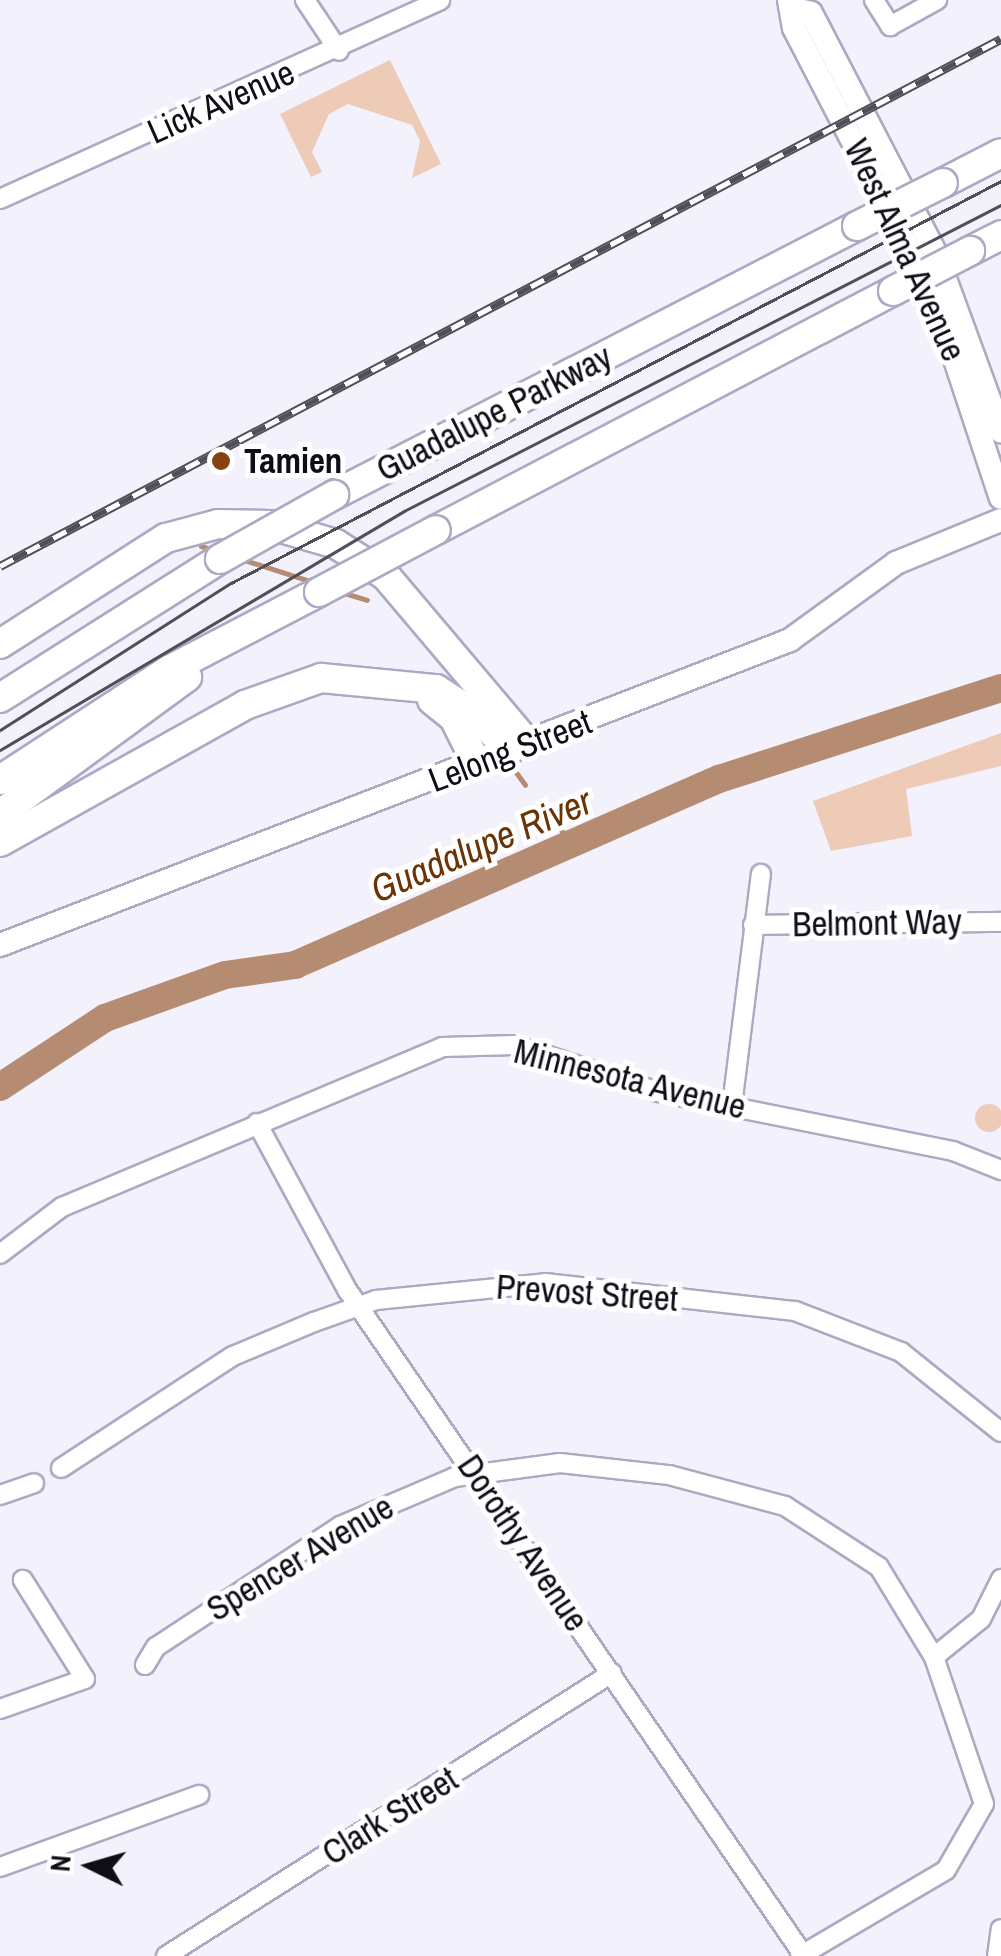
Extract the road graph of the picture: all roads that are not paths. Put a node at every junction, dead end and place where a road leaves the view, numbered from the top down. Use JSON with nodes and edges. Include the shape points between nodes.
{"nodes":[{"id":1,"x":305,"y":0,"type":"edge"},
{"id":2,"x":440,"y":0,"type":"edge"},
{"id":3,"x":874,"y":0,"type":"edge"},
{"id":4,"x":937,"y":0,"type":"edge"},
{"id":5,"x":791,"y":4,"type":"edge"},
{"id":6,"x":340,"y":51,"type":"junction"},
{"id":7,"x":1001,"y":153,"type":"edge"},
{"id":8,"x":0,"y":199,"type":"edge"},
{"id":9,"x":1001,"y":236,"type":"edge"},
{"id":10,"x":1001,"y":432,"type":"edge"},
{"id":11,"x":1001,"y":498,"type":"edge"},
{"id":12,"x":1001,"y":520,"type":"edge"},
{"id":13,"x":238,"y":635,"type":"junction"},
{"id":14,"x":0,"y":644,"type":"edge"},
{"id":15,"x":410,"y":685,"type":"junction"},
{"id":16,"x":0,"y":698,"type":"edge"},
{"id":17,"x":518,"y":748,"type":"junction"},
{"id":18,"x":477,"y":764,"type":"junction"},
{"id":19,"x":0,"y":780,"type":"edge"},
{"id":20,"x":0,"y":814,"type":"edge"},
{"id":21,"x":0,"y":842,"type":"edge"},
{"id":22,"x":761,"y":874,"type":"dead end"},
{"id":23,"x":1001,"y":922,"type":"edge"},
{"id":24,"x":753,"y":925,"type":"junction"},
{"id":25,"x":0,"y":945,"type":"edge"},
{"id":26,"x":732,"y":1106,"type":"junction"},
{"id":27,"x":256,"y":1124,"type":"junction"},
{"id":28,"x":1001,"y":1170,"type":"edge"},
{"id":29,"x":0,"y":1254,"type":"edge"},
{"id":30,"x":359,"y":1306,"type":"junction"},
{"id":31,"x":1001,"y":1432,"type":"edge"},
{"id":32,"x":61,"y":1468,"type":"dead end"},
{"id":33,"x":474,"y":1473,"type":"junction"},
{"id":34,"x":34,"y":1483,"type":"dead end"},
{"id":35,"x":1,"y":1493,"type":"edge"},
{"id":36,"x":1001,"y":1579,"type":"edge"},
{"id":37,"x":23,"y":1580,"type":"dead end"},
{"id":38,"x":934,"y":1657,"type":"junction"},
{"id":39,"x":145,"y":1665,"type":"dead end"},
{"id":40,"x":612,"y":1673,"type":"junction"},
{"id":41,"x":0,"y":1709,"type":"edge"},
{"id":42,"x":199,"y":1796,"type":"dead end"},
{"id":43,"x":0,"y":1867,"type":"edge"},
{"id":44,"x":1001,"y":1929,"type":"edge"},
{"id":45,"x":802,"y":1955,"type":"edge"},
{"id":46,"x":166,"y":1956,"type":"edge"},
{"id":47,"x":998,"y":1956,"type":"edge"}],
"edges":[{"from":1,"to":6,"type":"street"},
{"from":2,"to":6,"type":"street","name":"Lick Avenue"},
{"from":3,"to":4,"type":"street","via":[[890,26]]},
{"from":5,"to":10,"type":"main road","name":"West Alma Avenue","via":[[811,13],[936,254]]},
{"from":5,"to":11,"type":"main road","name":"West Alma Avenue","via":[[794,28],[936,302]]},
{"from":6,"to":8,"type":"street","name":"Lick Avenue"},
{"from":7,"to":16,"type":"highway","name":"Guadalupe Parkway","bridge":true,"via":[[334,495]]},
{"from":9,"to":13,"type":"highway","bridge":true},
{"from":12,"to":17,"type":"main road","name":"Lelong Street","via":[[896,564],[790,640]]},
{"from":13,"to":19,"type":"highway"},
{"from":13,"to":20,"type":"highway"},
{"from":14,"to":17,"type":"highway","via":[[166,538],[218,524],[271,525],[336,544],[386,576]]},
{"from":15,"to":17,"type":"highway","via":[[458,700]]},
{"from":15,"to":18,"type":"highway","via":[[454,718]]},
{"from":15,"to":21,"type":"highway","via":[[343,676],[268,694]]},
{"from":17,"to":18,"type":"main road","name":"Lelong Street"},
{"from":18,"to":25,"type":"main road","name":"Lelong Street"},
{"from":22,"to":24,"type":"street"},
{"from":23,"to":24,"type":"street","name":"Belmont Way"},
{"from":24,"to":26,"type":"street"},
{"from":26,"to":27,"type":"street","name":"Minnesota Avenue","via":[[515,1045],[442,1047]]},
{"from":26,"to":28,"type":"street","name":"Minnesota Avenue","via":[[954,1151]]},
{"from":27,"to":29,"type":"street","name":"Minnesota Avenue","via":[[62,1207]]},
{"from":27,"to":30,"type":"street","name":"Dorothy Avenue"},
{"from":30,"to":31,"type":"street","name":"Prevost Street","via":[[456,1286],[545,1283],[794,1311],[900,1352]]},
{"from":30,"to":32,"type":"street","name":"Prevost Street","via":[[233,1356]]},
{"from":30,"to":33,"type":"street","name":"Dorothy Avenue"},
{"from":33,"to":38,"type":"street","name":"Spencer Avenue","via":[[601,1464],[785,1506],[879,1567]]},
{"from":33,"to":39,"type":"street","name":"Spencer Avenue","via":[[340,1526],[156,1647]]},
{"from":33,"to":40,"type":"street","name":"Dorothy Avenue"},
{"from":34,"to":35,"type":"street"},
{"from":36,"to":38,"type":"street","via":[[980,1619]]},
{"from":37,"to":41,"type":"street","via":[[85,1679]]},
{"from":38,"to":45,"type":"street","name":"Spencer Avenue","via":[[984,1804],[946,1870]]},
{"from":40,"to":45,"type":"street","name":"Dorothy Avenue"},
{"from":40,"to":46,"type":"street","name":"Clark Street"},
{"from":42,"to":43,"type":"street"},
{"from":44,"to":47,"type":"street"}]}
